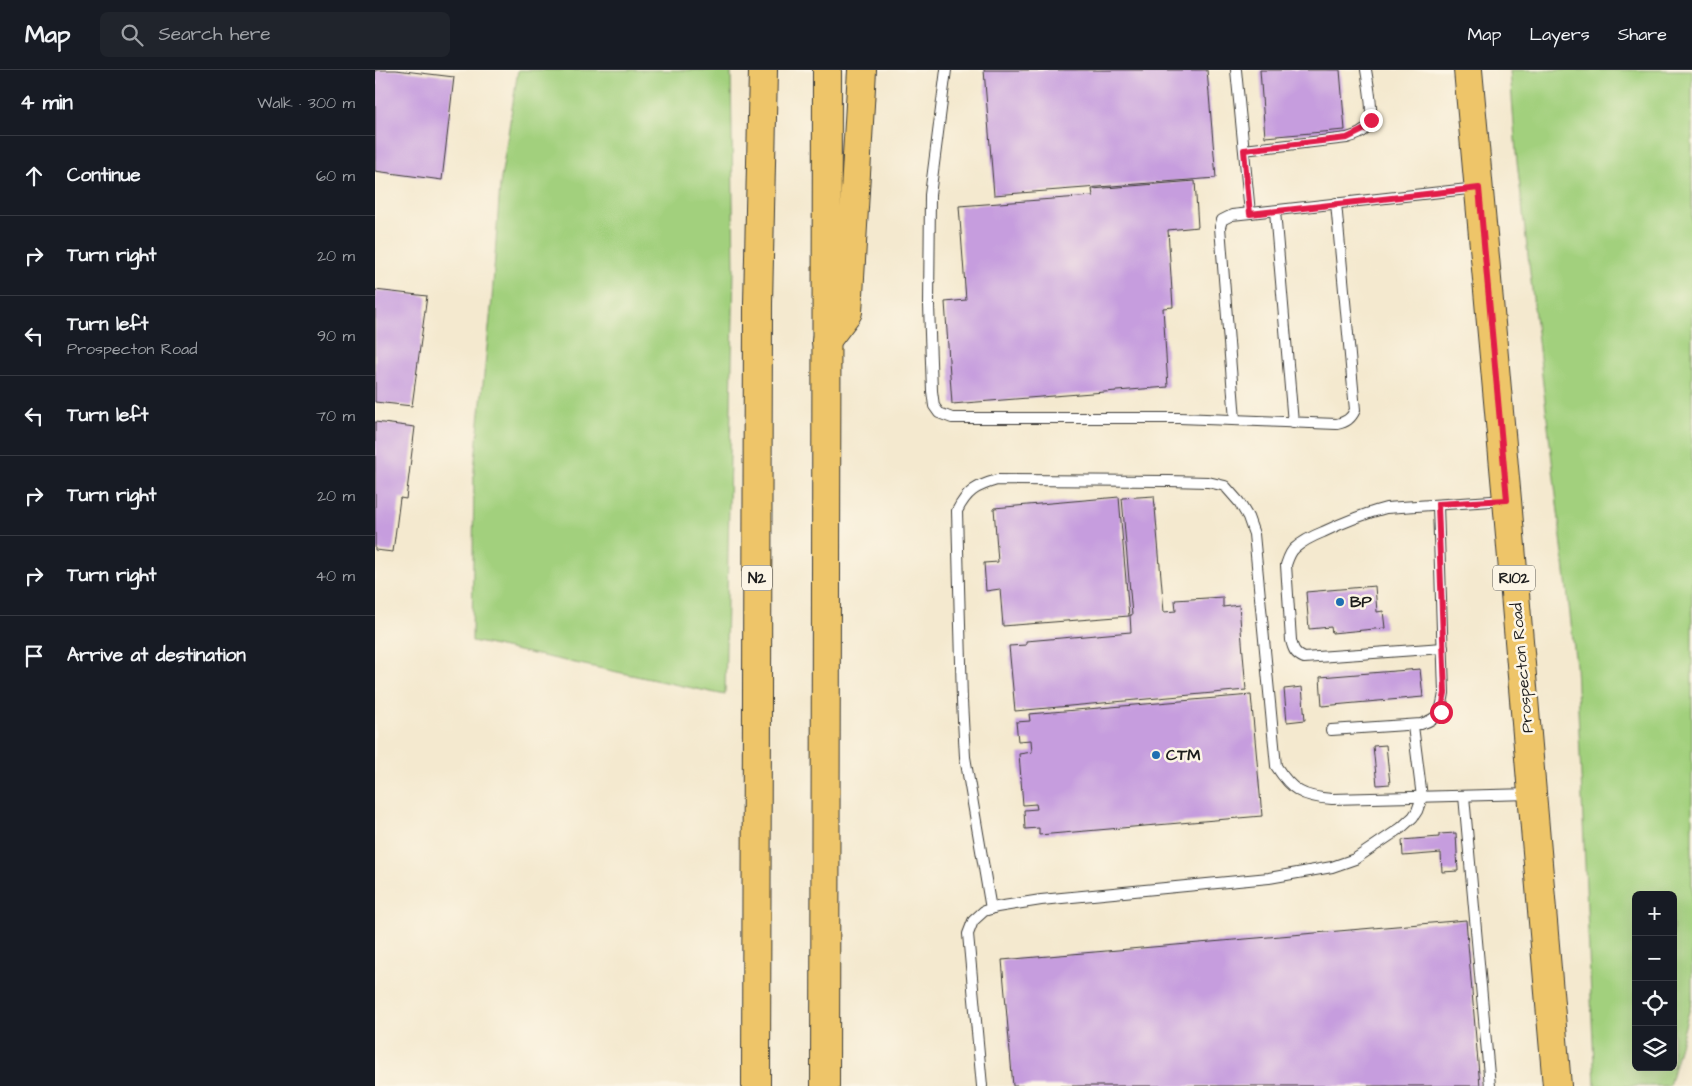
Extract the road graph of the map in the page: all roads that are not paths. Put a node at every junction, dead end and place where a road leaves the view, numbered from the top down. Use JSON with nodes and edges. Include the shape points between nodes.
{"nodes":[{"id":1,"x":763,"y":70,"type":"edge"},
{"id":2,"x":827,"y":70,"type":"edge"},
{"id":3,"x":862,"y":70,"type":"edge"},
{"id":4,"x":946,"y":70,"type":"edge"},
{"id":5,"x":1236,"y":70,"type":"edge"},
{"id":6,"x":1366,"y":70,"type":"edge"},
{"id":7,"x":1468,"y":70,"type":"edge"},
{"id":8,"x":1244,"y":150,"type":"junction"},
{"id":9,"x":1479,"y":188,"type":"junction"},
{"id":10,"x":1336,"y":203,"type":"junction"},
{"id":11,"x":1275,"y":211,"type":"junction"},
{"id":12,"x":1250,"y":214,"type":"junction"},
{"id":13,"x":826,"y":341,"type":"junction"},
{"id":14,"x":1235,"y":420,"type":"junction"},
{"id":15,"x":1293,"y":423,"type":"junction"},
{"id":16,"x":1507,"y":500,"type":"junction"},
{"id":17,"x":1438,"y":504,"type":"junction"},
{"id":18,"x":1443,"y":648,"type":"junction"},
{"id":19,"x":1413,"y":726,"type":"junction"},
{"id":20,"x":1331,"y":730,"type":"dead end"},
{"id":21,"x":1532,"y":794,"type":"junction"},
{"id":22,"x":1464,"y":796,"type":"junction"},
{"id":23,"x":1422,"y":797,"type":"junction"},
{"id":24,"x":991,"y":909,"type":"junction"},
{"id":25,"x":756,"y":1086,"type":"edge"},
{"id":26,"x":825,"y":1086,"type":"edge"},
{"id":27,"x":981,"y":1086,"type":"edge"},
{"id":28,"x":1490,"y":1086,"type":"edge"},
{"id":29,"x":1557,"y":1086,"type":"edge"}],
"edges":[{"from":1,"to":25,"type":"main road","number":"N2","via":[[758,304]]},
{"from":2,"to":13,"type":"main road"},
{"from":3,"to":13,"type":"main road","via":[[848,312]]},
{"from":4,"to":14,"type":"lane","via":[[930,195],[932,391],[934,406],[939,413],[952,418]]},
{"from":5,"to":8,"type":"lane"},
{"from":6,"to":8,"type":"lane","via":[[1371,120],[1359,134]]},
{"from":7,"to":9,"type":"main road","name":"Prospecton Road","number":"R102"},
{"from":8,"to":12,"type":"lane"},
{"from":9,"to":10,"type":"lane"},
{"from":9,"to":16,"type":"main road","name":"Prospecton Road","number":"R102"},
{"from":10,"to":11,"type":"lane"},
{"from":10,"to":15,"type":"lane","via":[[1355,410],[1345,422],[1337,424]]},
{"from":11,"to":12,"type":"lane"},
{"from":11,"to":15,"type":"lane"},
{"from":12,"to":14,"type":"lane","via":[[1227,217],[1220,227]]},
{"from":13,"to":26,"type":"main road"},
{"from":14,"to":15,"type":"lane"},
{"from":16,"to":17,"type":"lane"},
{"from":16,"to":21,"type":"main road","name":"Prospecton Road","number":"R102"},
{"from":17,"to":18,"type":"lane"},
{"from":17,"to":18,"type":"lane","via":[[1386,508],[1355,517],[1309,538],[1295,548],[1286,565],[1291,640],[1298,655],[1304,658]]},
{"from":18,"to":19,"type":"lane","via":[[1445,693],[1441,712],[1432,720]]},
{"from":19,"to":20,"type":"lane"},
{"from":19,"to":23,"type":"lane"},
{"from":21,"to":22,"type":"lane"},
{"from":21,"to":29,"type":"main road","name":"Prospecton Road","number":"R102"},
{"from":22,"to":23,"type":"lane"},
{"from":22,"to":28,"type":"lane"},
{"from":23,"to":24,"type":"lane","via":[[1413,818],[1401,828],[1355,859],[1332,868],[1269,878],[1041,900]]},
{"from":23,"to":24,"type":"lane","via":[[1315,798],[1301,794],[1282,776],[1276,766],[1271,723],[1254,534],[1239,502],[1225,486],[1208,482],[997,480],[972,490],[957,511],[965,757]]},
{"from":24,"to":27,"type":"lane","via":[[973,921],[968,934]]}]}
